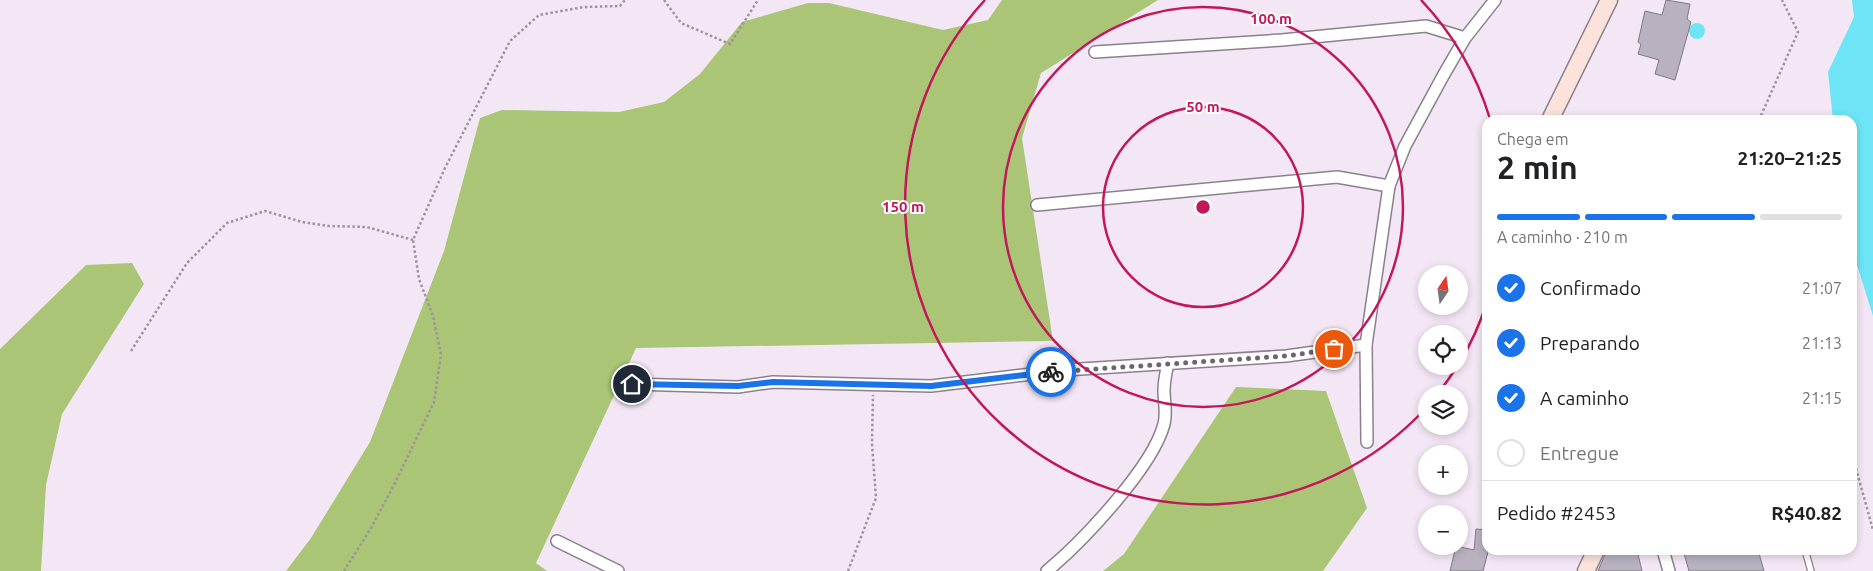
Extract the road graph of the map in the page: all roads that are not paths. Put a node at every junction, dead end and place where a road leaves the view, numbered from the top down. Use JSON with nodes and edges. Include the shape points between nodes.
{"nodes":[{"id":1,"x":1494,"y":0,"type":"edge"},
{"id":2,"x":1610,"y":0,"type":"edge"},
{"id":3,"x":1465,"y":38,"type":"junction"},
{"id":4,"x":1095,"y":52,"type":"dead end"},
{"id":5,"x":1552,"y":115,"type":"edge"},
{"id":6,"x":1389,"y":186,"type":"junction"},
{"id":7,"x":1037,"y":205,"type":"dead end"},
{"id":8,"x":1366,"y":344,"type":"junction"},
{"id":9,"x":1168,"y":363,"type":"junction"},
{"id":10,"x":632,"y":384,"type":"dead end"},
{"id":11,"x":1367,"y":442,"type":"dead end"},
{"id":12,"x":557,"y":541,"type":"dead end"},
{"id":13,"x":1594,"y":555,"type":"edge"},
{"id":14,"x":1664,"y":555,"type":"edge"},
{"id":15,"x":1806,"y":555,"type":"edge"},
{"id":16,"x":618,"y":571,"type":"edge"},
{"id":17,"x":1047,"y":571,"type":"edge"},
{"id":18,"x":1586,"y":571,"type":"edge"},
{"id":19,"x":1669,"y":571,"type":"edge"},
{"id":20,"x":1811,"y":571,"type":"edge"}],
"edges":[{"from":1,"to":3,"type":"street"},
{"from":2,"to":5,"type":"main road"},
{"from":3,"to":4,"type":"street","via":[[1426,26],[1282,40]]},
{"from":3,"to":6,"type":"street","via":[[1405,146]]},
{"from":6,"to":7,"type":"street","via":[[1336,177]]},
{"from":6,"to":8,"type":"street"},
{"from":8,"to":9,"type":"street","via":[[1286,356]]},
{"from":8,"to":11,"type":"street"},
{"from":9,"to":10,"type":"street","via":[[1066,370],[931,386],[773,382],[738,386]]},
{"from":9,"to":17,"type":"street","via":[[1164,422],[1156,444],[1126,489]]},
{"from":12,"to":16,"type":"street"},
{"from":13,"to":18,"type":"main road"},
{"from":14,"to":19,"type":"street"},
{"from":15,"to":20,"type":"lane"}]}
